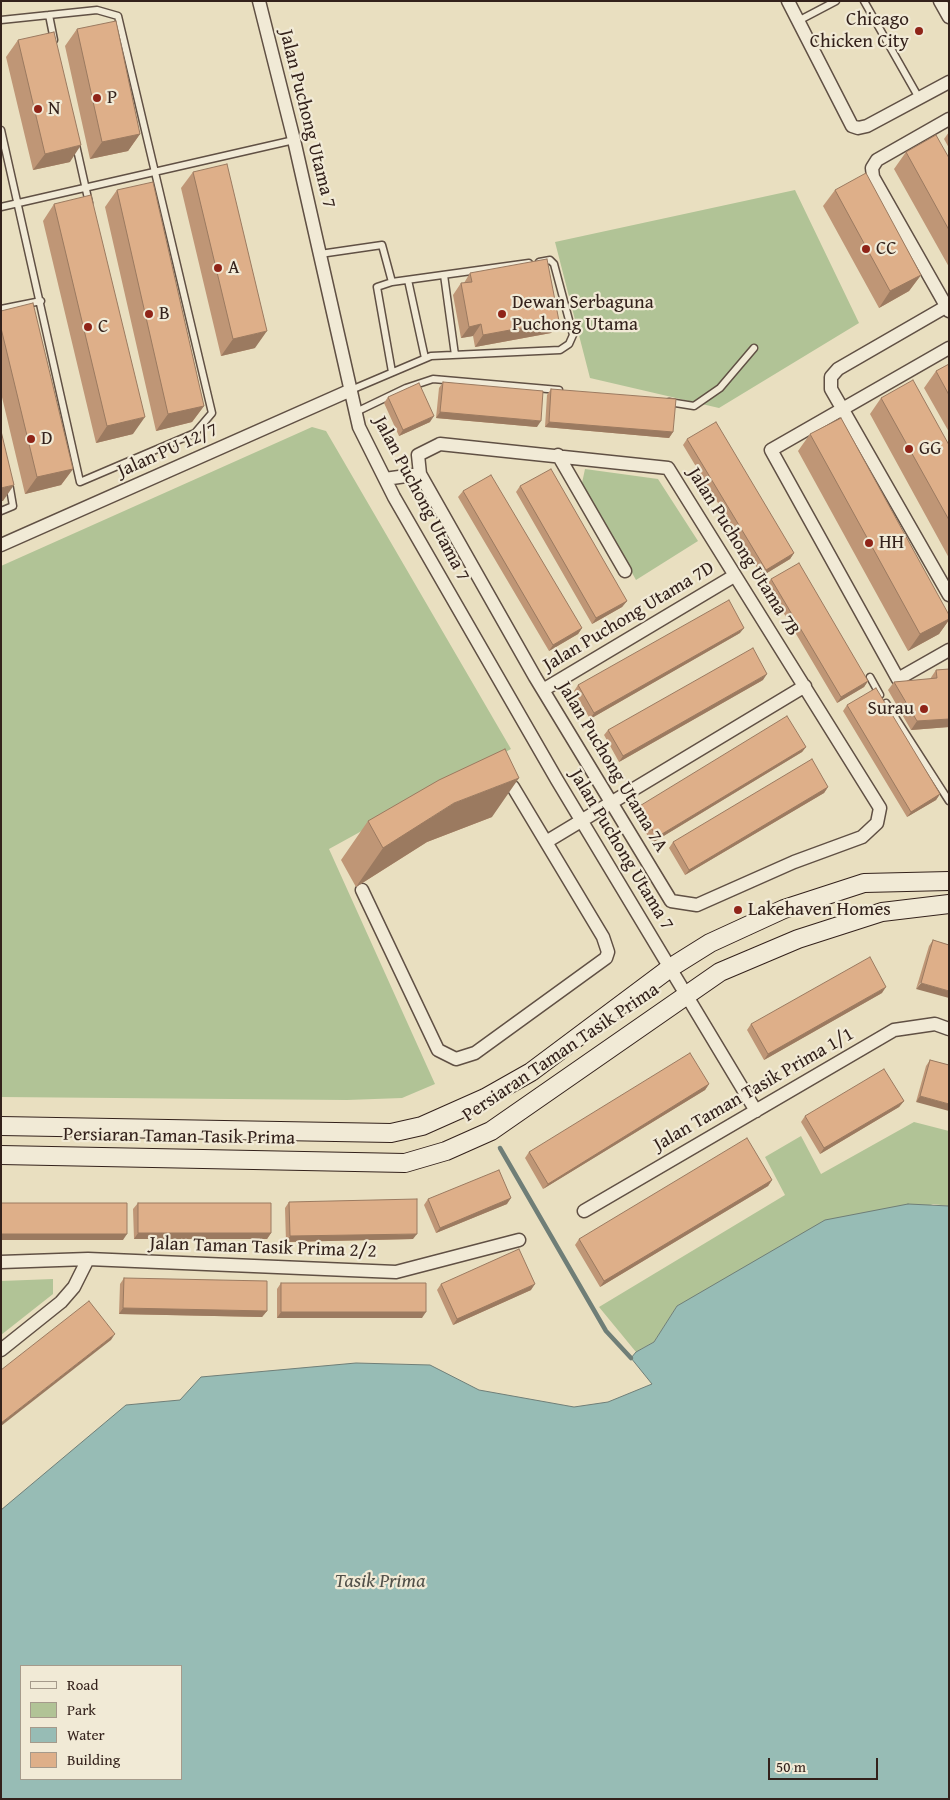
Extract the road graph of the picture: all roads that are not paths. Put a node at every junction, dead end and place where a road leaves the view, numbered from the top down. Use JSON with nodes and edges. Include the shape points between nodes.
{"nodes":[{"id":1,"x":259,"y":1,"type":"edge"},
{"id":2,"x":788,"y":1,"type":"edge"},
{"id":3,"x":836,"y":1,"type":"edge"},
{"id":4,"x":864,"y":1,"type":"edge"},
{"id":5,"x":940,"y":1,"type":"edge"},
{"id":6,"x":49,"y":15,"type":"junction"},
{"id":7,"x":949,"y":17,"type":"edge"},
{"id":8,"x":1,"y":20,"type":"edge"},
{"id":9,"x":798,"y":21,"type":"junction"},
{"id":10,"x":55,"y":47,"type":"edge"},
{"id":11,"x":949,"y":82,"type":"edge"},
{"id":12,"x":919,"y":98,"type":"junction"},
{"id":13,"x":949,"y":120,"type":"edge"},
{"id":14,"x":1,"y":130,"type":"edge"},
{"id":15,"x":75,"y":139,"type":"edge"},
{"id":16,"x":294,"y":140,"type":"junction"},
{"id":17,"x":156,"y":172,"type":"junction"},
{"id":18,"x":85,"y":188,"type":"junction"},
{"id":19,"x":19,"y":203,"type":"junction"},
{"id":20,"x":1,"y":207,"type":"edge"},
{"id":21,"x":90,"y":207,"type":"edge"},
{"id":22,"x":320,"y":254,"type":"junction"},
{"id":23,"x":444,"y":275,"type":"junction"},
{"id":24,"x":408,"y":280,"type":"junction"},
{"id":25,"x":392,"y":282,"type":"junction"},
{"id":26,"x":41,"y":301,"type":"junction"},
{"id":27,"x":948,"y":307,"type":"edge"},
{"id":28,"x":1,"y":309,"type":"edge"},
{"id":29,"x":754,"y":348,"type":"dead end"},
{"id":30,"x":949,"y":348,"type":"edge"},
{"id":31,"x":455,"y":355,"type":"junction"},
{"id":32,"x":425,"y":358,"type":"junction"},
{"id":33,"x":392,"y":372,"type":"junction"},
{"id":34,"x":350,"y":390,"type":"junction"},
{"id":35,"x":565,"y":391,"type":"edge"},
{"id":36,"x":663,"y":402,"type":"edge"},
{"id":37,"x":842,"y":408,"type":"junction"},
{"id":38,"x":356,"y":412,"type":"junction"},
{"id":39,"x":558,"y":455,"type":"junction"},
{"id":40,"x":7,"y":474,"type":"edge"},
{"id":41,"x":420,"y":474,"type":"junction"},
{"id":42,"x":385,"y":478,"type":"junction"},
{"id":43,"x":1,"y":511,"type":"edge"},
{"id":44,"x":1,"y":546,"type":"edge"},
{"id":45,"x":625,"y":571,"type":"dead end"},
{"id":46,"x":734,"y":576,"type":"junction"},
{"id":47,"x":949,"y":595,"type":"edge"},
{"id":48,"x":949,"y":650,"type":"edge"},
{"id":49,"x":870,"y":677,"type":"dead end"},
{"id":50,"x":805,"y":686,"type":"junction"},
{"id":51,"x":543,"y":690,"type":"junction"},
{"id":52,"x":482,"y":782,"type":"edge"},
{"id":53,"x":949,"y":801,"type":"edge"},
{"id":54,"x":611,"y":802,"type":"junction"},
{"id":55,"x":581,"y":820,"type":"junction"},
{"id":56,"x":862,"y":837,"type":"joint"},
{"id":57,"x":546,"y":842,"type":"junction"},
{"id":58,"x":949,"y":881,"type":"edge"},
{"id":59,"x":362,"y":890,"type":"dead end"},
{"id":60,"x":949,"y":904,"type":"edge"},
{"id":61,"x":670,"y":968,"type":"junction"},
{"id":62,"x":686,"y":995,"type":"junction"},
{"id":63,"x":949,"y":1030,"type":"edge"},
{"id":64,"x":756,"y":1111,"type":"junction"},
{"id":65,"x":1,"y":1126,"type":"edge"},
{"id":66,"x":1,"y":1155,"type":"edge"},
{"id":67,"x":584,"y":1211,"type":"dead end"},
{"id":68,"x":519,"y":1240,"type":"dead end"},
{"id":69,"x":88,"y":1260,"type":"junction"},
{"id":70,"x":1,"y":1262,"type":"edge"},
{"id":71,"x":1,"y":1350,"type":"edge"}],
"edges":[{"from":1,"to":16,"type":"street","name":"Jalan Puchong Utama 7"},
{"from":2,"to":9,"type":"street"},
{"from":3,"to":9,"type":"lane"},
{"from":4,"to":12,"type":"lane"},
{"from":5,"to":7,"type":"street"},
{"from":6,"to":8,"type":"lane"},
{"from":6,"to":10,"type":"lane"},
{"from":6,"to":17,"type":"lane","via":[[97,10],[118,16]]},
{"from":9,"to":12,"type":"street","via":[[852,126],[867,126]]},
{"from":11,"to":12,"type":"street"},
{"from":13,"to":27,"type":"street","via":[[877,160],[872,168],[873,177]]},
{"from":14,"to":19,"type":"lane"},
{"from":15,"to":18,"type":"lane"},
{"from":16,"to":17,"type":"lane"},
{"from":16,"to":22,"type":"street","name":"Jalan Puchong Utama 7"},
{"from":17,"to":18,"type":"lane"},
{"from":17,"to":26,"type":"lane","via":[[212,413],[195,433],[80,482]]},
{"from":18,"to":19,"type":"lane"},
{"from":18,"to":21,"type":"lane"},
{"from":19,"to":20,"type":"lane"},
{"from":19,"to":26,"type":"lane"},
{"from":22,"to":25,"type":"lane","via":[[382,245]]},
{"from":22,"to":34,"type":"street","name":"Jalan Puchong Utama 7"},
{"from":23,"to":24,"type":"lane"},
{"from":23,"to":31,"type":"lane"},
{"from":23,"to":31,"type":"lane","via":[[550,260],[554,264],[573,335],[569,344],[560,350]]},
{"from":24,"to":25,"type":"lane"},
{"from":24,"to":32,"type":"lane"},
{"from":25,"to":33,"type":"lane","via":[[377,287]]},
{"from":26,"to":28,"type":"lane"},
{"from":27,"to":37,"type":"street","via":[[838,369],[831,378],[831,389]]},
{"from":29,"to":36,"type":"lane","via":[[720,388],[694,406]]},
{"from":30,"to":37,"type":"street"},
{"from":31,"to":32,"type":"lane"},
{"from":32,"to":33,"type":"lane"},
{"from":33,"to":34,"type":"lane"},
{"from":34,"to":38,"type":"street","name":"Jalan Puchong Utama 7"},
{"from":34,"to":44,"type":"street","name":"Jalan PU 12/7"},
{"from":35,"to":38,"type":"lane","via":[[433,379]]},
{"from":37,"to":47,"type":"street"},
{"from":37,"to":48,"type":"street","via":[[771,450],[898,679]]},
{"from":38,"to":42,"type":"street","name":"Jalan Puchong Utama 7","via":[[359,427]]},
{"from":39,"to":41,"type":"street","name":"Jalan Puchong Utama 7B","via":[[440,444],[418,455]]},
{"from":39,"to":45,"type":"street"},
{"from":39,"to":46,"type":"street","name":"Jalan Puchong Utama 7B","via":[[668,468]]},
{"from":40,"to":43,"type":"lane","via":[[13,506]]},
{"from":41,"to":42,"type":"street"},
{"from":41,"to":51,"type":"street","name":"Jalan Puchong Utama 7A"},
{"from":42,"to":55,"type":"street","name":"Jalan Puchong Utama 7"},
{"from":46,"to":50,"type":"street","name":"Jalan Puchong Utama 7B"},
{"from":46,"to":51,"type":"street","name":"Jalan Puchong Utama 7D"},
{"from":49,"to":53,"type":"lane"},
{"from":50,"to":54,"type":"street"},
{"from":50,"to":56,"type":"street","name":"Jalan Puchong Utama 7B","via":[[880,808],[877,823]]},
{"from":51,"to":54,"type":"street","name":"Jalan Puchong Utama 7A"},
{"from":52,"to":57,"type":"street","via":[[497,780],[513,787]]},
{"from":54,"to":55,"type":"street"},
{"from":54,"to":56,"type":"street","name":"Jalan Puchong Utama 7A","via":[[671,900],[697,905],[794,862]]},
{"from":55,"to":57,"type":"street"},
{"from":55,"to":61,"type":"street","name":"Jalan Puchong Utama 7"},
{"from":57,"to":59,"type":"street","via":[[603,937],[608,952],[606,958],[464,1058],[456,1059],[438,1050]]},
{"from":58,"to":61,"type":"main road","name":"Persiaran Taman Tasik Prima","via":[[864,883],[784,909],[710,943]]},
{"from":60,"to":62,"type":"main road","name":"Persiaran Taman Tasik Prima","via":[[882,912],[798,939],[720,972]]},
{"from":61,"to":62,"type":"street","name":"Jalan Puchong Utama 7"},
{"from":61,"to":65,"type":"main road","name":"Persiaran Taman Tasik Prima","via":[[531,1072],[485,1098],[422,1126],[391,1133]]},
{"from":62,"to":64,"type":"street","name":"Jalan Puchong Utama 7"},
{"from":62,"to":66,"type":"main road","name":"Persiaran Taman Tasik Prima","via":[[491,1131],[446,1151],[405,1163]]},
{"from":63,"to":64,"type":"street","name":"Jalan Taman Tasik Prima 1/1","via":[[935,1024],[894,1030]]},
{"from":64,"to":67,"type":"street","name":"Jalan Taman Tasik Prima 1/1"},
{"from":68,"to":69,"type":"street","name":"Jalan Taman Tasik Prima 2/2","via":[[396,1272]]},
{"from":69,"to":70,"type":"street","name":"Jalan Taman Tasik Prima 2/2"},
{"from":69,"to":71,"type":"street","via":[[74,1287],[60,1302]]}]}
